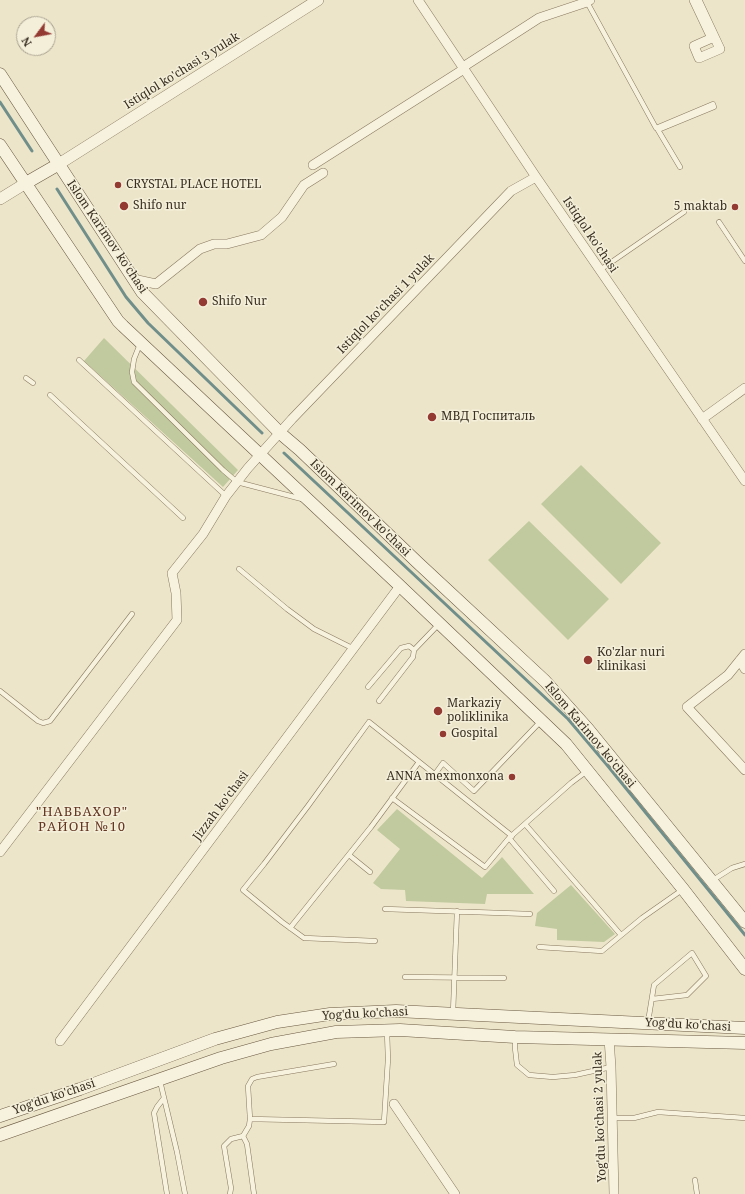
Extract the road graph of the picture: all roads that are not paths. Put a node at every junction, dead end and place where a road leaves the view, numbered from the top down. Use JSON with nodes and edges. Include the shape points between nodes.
{"nodes":[{"id":1,"x":318,"y":0,"type":"edge"},
{"id":2,"x":418,"y":0,"type":"edge"},
{"id":3,"x":696,"y":0,"type":"edge"},
{"id":4,"x":589,"y":1,"type":"edge"},
{"id":5,"x":463,"y":68,"type":"junction"},
{"id":6,"x":0,"y":74,"type":"edge"},
{"id":7,"x":0,"y":145,"type":"edge"},
{"id":8,"x":59,"y":164,"type":"junction"},
{"id":9,"x":313,"y":165,"type":"dead end"},
{"id":10,"x":680,"y":167,"type":"dead end"},
{"id":11,"x":323,"y":173,"type":"dead end"},
{"id":12,"x":536,"y":177,"type":"junction"},
{"id":13,"x":26,"y":183,"type":"junction"},
{"id":14,"x":0,"y":199,"type":"edge"},
{"id":15,"x":684,"y":212,"type":"dead end"},
{"id":16,"x":719,"y":222,"type":"dead end"},
{"id":17,"x":745,"y":261,"type":"edge"},
{"id":18,"x":600,"y":270,"type":"junction"},
{"id":19,"x":133,"y":279,"type":"junction"},
{"id":20,"x":141,"y":343,"type":"junction"},
{"id":21,"x":79,"y":360,"type":"dead end"},
{"id":22,"x":26,"y":378,"type":"dead end"},
{"id":23,"x":33,"y":383,"type":"dead end"},
{"id":24,"x":745,"y":388,"type":"edge"},
{"id":25,"x":50,"y":395,"type":"dead end"},
{"id":26,"x":702,"y":419,"type":"junction"},
{"id":27,"x":280,"y":433,"type":"junction"},
{"id":28,"x":259,"y":455,"type":"junction"},
{"id":29,"x":745,"y":481,"type":"edge"},
{"id":30,"x":237,"y":482,"type":"junction"},
{"id":31,"x":226,"y":496,"type":"junction"},
{"id":32,"x":308,"y":500,"type":"junction"},
{"id":33,"x":183,"y":518,"type":"dead end"},
{"id":34,"x":239,"y":569,"type":"dead end"},
{"id":35,"x":400,"y":586,"type":"junction"},
{"id":36,"x":132,"y":614,"type":"dead end"},
{"id":37,"x":439,"y":623,"type":"junction"},
{"id":38,"x":354,"y":649,"type":"junction"},
{"id":39,"x":414,"y":650,"type":"junction"},
{"id":40,"x":742,"y":657,"type":"edge"},
{"id":41,"x":745,"y":669,"type":"edge"},
{"id":42,"x":368,"y":687,"type":"dead end"},
{"id":43,"x":0,"y":692,"type":"edge"},
{"id":44,"x":379,"y":700,"type":"dead end"},
{"id":45,"x":541,"y":721,"type":"junction"},
{"id":46,"x":419,"y":762,"type":"junction"},
{"id":47,"x":587,"y":770,"type":"junction"},
{"id":48,"x":745,"y":770,"type":"edge"},
{"id":49,"x":435,"y":774,"type":"junction"},
{"id":50,"x":392,"y":798,"type":"junction"},
{"id":51,"x":525,"y":824,"type":"junction"},
{"id":52,"x":511,"y":837,"type":"junction"},
{"id":53,"x":0,"y":852,"type":"edge"},
{"id":54,"x":349,"y":855,"type":"junction"},
{"id":55,"x":745,"y":864,"type":"edge"},
{"id":56,"x":370,"y":872,"type":"dead end"},
{"id":57,"x":712,"y":881,"type":"junction"},
{"id":58,"x":684,"y":889,"type":"junction"},
{"id":59,"x":554,"y":891,"type":"dead end"},
{"id":60,"x":385,"y":909,"type":"dead end"},
{"id":61,"x":457,"y":911,"type":"junction"},
{"id":62,"x":530,"y":914,"type":"dead end"},
{"id":63,"x":745,"y":922,"type":"edge"},
{"id":64,"x":290,"y":928,"type":"junction"},
{"id":65,"x":621,"y":935,"type":"junction"},
{"id":66,"x":375,"y":941,"type":"dead end"},
{"id":67,"x":539,"y":947,"type":"dead end"},
{"id":68,"x":745,"y":969,"type":"edge"},
{"id":69,"x":405,"y":977,"type":"dead end"},
{"id":70,"x":455,"y":978,"type":"junction"},
{"id":71,"x":504,"y":978,"type":"dead end"},
{"id":72,"x":652,"y":999,"type":"junction"},
{"id":73,"x":453,"y":1013,"type":"junction"},
{"id":74,"x":745,"y":1020,"type":"edge"},
{"id":75,"x":648,"y":1023,"type":"junction"},
{"id":76,"x":722,"y":1027,"type":"junction"},
{"id":77,"x":745,"y":1028,"type":"edge"},
{"id":78,"x":387,"y":1030,"type":"junction"},
{"id":79,"x":515,"y":1037,"type":"junction"},
{"id":80,"x":609,"y":1038,"type":"junction"},
{"id":81,"x":60,"y":1041,"type":"dead end"},
{"id":82,"x":745,"y":1043,"type":"edge"},
{"id":83,"x":334,"y":1064,"type":"dead end"},
{"id":84,"x":611,"y":1067,"type":"junction"},
{"id":85,"x":160,"y":1080,"type":"junction"},
{"id":86,"x":164,"y":1098,"type":"junction"},
{"id":87,"x":394,"y":1104,"type":"dead end"},
{"id":88,"x":0,"y":1116,"type":"edge"},
{"id":89,"x":612,"y":1118,"type":"junction"},
{"id":90,"x":745,"y":1118,"type":"edge"},
{"id":91,"x":250,"y":1119,"type":"junction"},
{"id":92,"x":0,"y":1135,"type":"edge"},
{"id":93,"x":243,"y":1136,"type":"junction"},
{"id":94,"x":695,"y":1180,"type":"dead end"},
{"id":95,"x":167,"y":1194,"type":"edge"},
{"id":96,"x":186,"y":1194,"type":"edge"},
{"id":97,"x":230,"y":1194,"type":"edge"},
{"id":98,"x":254,"y":1194,"type":"edge"},
{"id":99,"x":455,"y":1194,"type":"edge"},
{"id":100,"x":614,"y":1194,"type":"edge"},
{"id":101,"x":697,"y":1194,"type":"edge"}],
"edges":[{"from":1,"to":8,"type":"street","name":"Istiqlol ko'chasi 3 yulak"},
{"from":2,"to":5,"type":"street","name":"Istiqlol ko'chasi"},
{"from":3,"to":3,"type":"street","via":[[712,38],[694,46],[699,58],[720,49]]},
{"from":4,"to":5,"type":"street","via":[[538,18]]},
{"from":4,"to":10,"type":"lane","via":[[656,128],[713,104],[714,107],[658,130]]},
{"from":5,"to":9,"type":"street"},
{"from":5,"to":12,"type":"street","name":"Istiqlol ko'chasi"},
{"from":6,"to":8,"type":"main road","name":"Islom Karimov ko'chasi"},
{"from":7,"to":13,"type":"main road","name":"Islom Karimov ko'chasi"},
{"from":8,"to":13,"type":"main road"},
{"from":8,"to":19,"type":"main road","name":"Islom Karimov ko'chasi"},
{"from":11,"to":19,"type":"street","via":[[304,185],[282,217],[261,235],[200,249],[156,284]]},
{"from":12,"to":18,"type":"street","name":"Istiqlol ko'chasi"},
{"from":12,"to":27,"type":"street","name":"Istiqlol ko'chasi 1 yulak","via":[[511,191]]},
{"from":13,"to":14,"type":"street"},
{"from":13,"to":20,"type":"main road","name":"Islom Karimov ko'chasi","via":[[118,321]]},
{"from":15,"to":18,"type":"lane"},
{"from":16,"to":17,"type":"lane"},
{"from":18,"to":26,"type":"street","name":"Istiqlol ko'chasi"},
{"from":19,"to":27,"type":"main road","name":"Islom Karimov ko'chasi","via":[[142,292]]},
{"from":20,"to":28,"type":"main road","name":"Islom Karimov ko'chasi"},
{"from":20,"to":30,"type":"lane","via":[[134,360],[134,382]]},
{"from":21,"to":31,"type":"lane"},
{"from":22,"to":23,"type":"lane"},
{"from":24,"to":26,"type":"street"},
{"from":25,"to":33,"type":"lane"},
{"from":26,"to":29,"type":"street","name":"Istiqlol ko'chasi"},
{"from":27,"to":28,"type":"street","name":"Istiqlol ko'chasi 1 yulak"},
{"from":27,"to":57,"type":"main road","name":"Islom Karimov ko'chasi","via":[[545,681],[588,729]]},
{"from":28,"to":30,"type":"street"},
{"from":28,"to":32,"type":"main road","name":"Islom Karimov ko'chasi"},
{"from":30,"to":31,"type":"street"},
{"from":30,"to":32,"type":"lane"},
{"from":31,"to":53,"type":"street","via":[[203,534],[172,574],[177,620]]},
{"from":32,"to":35,"type":"main road","name":"Islom Karimov ko'chasi"},
{"from":34,"to":38,"type":"lane","via":[[314,629]]},
{"from":35,"to":37,"type":"main road","name":"Islom Karimov ko'chasi"},
{"from":35,"to":38,"type":"street","name":"Jizzah ko'chasi"},
{"from":36,"to":43,"type":"lane","via":[[50,721],[38,721]]},
{"from":37,"to":39,"type":"lane"},
{"from":37,"to":45,"type":"main road","name":"Islom Karimov ko'chasi"},
{"from":38,"to":81,"type":"street","name":"Jizzah ko'chasi"},
{"from":39,"to":42,"type":"lane","via":[[409,646],[401,648]]},
{"from":39,"to":44,"type":"lane","via":[[413,657]]},
{"from":40,"to":41,"type":"street"},
{"from":40,"to":48,"type":"street","via":[[728,675],[687,707]]},
{"from":45,"to":47,"type":"main road","name":"Islom Karimov ko'chasi","via":[[566,744]]},
{"from":45,"to":49,"type":"lane","via":[[474,791],[443,763]]},
{"from":46,"to":49,"type":"lane"},
{"from":46,"to":50,"type":"lane"},
{"from":46,"to":64,"type":"lane","via":[[369,722],[243,890]]},
{"from":47,"to":51,"type":"lane"},
{"from":47,"to":58,"type":"main road","name":"Islom Karimov ko'chasi"},
{"from":49,"to":52,"type":"lane"},
{"from":50,"to":52,"type":"lane","via":[[485,867]]},
{"from":50,"to":54,"type":"lane"},
{"from":51,"to":52,"type":"lane"},
{"from":51,"to":65,"type":"lane"},
{"from":52,"to":59,"type":"lane"},
{"from":54,"to":56,"type":"lane"},
{"from":54,"to":64,"type":"lane"},
{"from":55,"to":57,"type":"lane","via":[[732,868]]},
{"from":57,"to":63,"type":"main road","name":"Islom Karimov ko'chasi"},
{"from":58,"to":65,"type":"lane"},
{"from":58,"to":68,"type":"main road","name":"Islom Karimov ko'chasi"},
{"from":60,"to":61,"type":"lane"},
{"from":61,"to":62,"type":"lane"},
{"from":61,"to":70,"type":"lane"},
{"from":64,"to":66,"type":"lane","via":[[304,938]]},
{"from":65,"to":67,"type":"lane","via":[[602,951]]},
{"from":69,"to":70,"type":"lane"},
{"from":70,"to":71,"type":"lane"},
{"from":70,"to":73,"type":"lane"},
{"from":72,"to":72,"type":"lane","via":[[654,985],[692,953],[706,976],[686,995]]},
{"from":72,"to":75,"type":"lane"},
{"from":73,"to":75,"type":"main road","name":"Yog'du ko'chasi"},
{"from":73,"to":88,"type":"main road","name":"Yog'du ko'chasi","via":[[396,1011],[330,1014],[277,1022],[215,1039]]},
{"from":74,"to":76,"type":"main road"},
{"from":75,"to":76,"type":"main road","name":"Yog'du ko'chasi"},
{"from":76,"to":77,"type":"main road","name":"Yog'du ko'chasi"},
{"from":78,"to":79,"type":"main road","name":"Yog'du ko'chasi"},
{"from":78,"to":85,"type":"main road","name":"Yog'du ko'chasi","via":[[336,1032],[271,1044],[221,1058]]},
{"from":78,"to":91,"type":"lane","via":[[384,1122]]},
{"from":79,"to":80,"type":"main road","name":"Yog'du ko'chasi"},
{"from":79,"to":84,"type":"lane","via":[[517,1065],[529,1075],[574,1075]]},
{"from":80,"to":82,"type":"main road","name":"Yog'du ko'chasi"},
{"from":80,"to":84,"type":"street","name":"Yog'du ko'chasi 2 yulak"},
{"from":83,"to":91,"type":"lane","via":[[252,1079],[248,1086]]},
{"from":84,"to":89,"type":"street","name":"Yog'du ko'chasi 2 yulak"},
{"from":85,"to":86,"type":"lane"},
{"from":85,"to":92,"type":"main road","name":"Yog'du ko'chasi"},
{"from":86,"to":95,"type":"lane","via":[[154,1113]]},
{"from":86,"to":96,"type":"lane"},
{"from":87,"to":99,"type":"street"},
{"from":89,"to":90,"type":"lane","via":[[634,1118],[658,1112]]},
{"from":89,"to":100,"type":"street","name":"Yog'du ko'chasi 2 yulak"},
{"from":91,"to":93,"type":"lane"},
{"from":93,"to":97,"type":"lane","via":[[231,1139],[224,1146]]},
{"from":93,"to":98,"type":"lane","via":[[247,1144]]},
{"from":94,"to":101,"type":"lane"}]}
